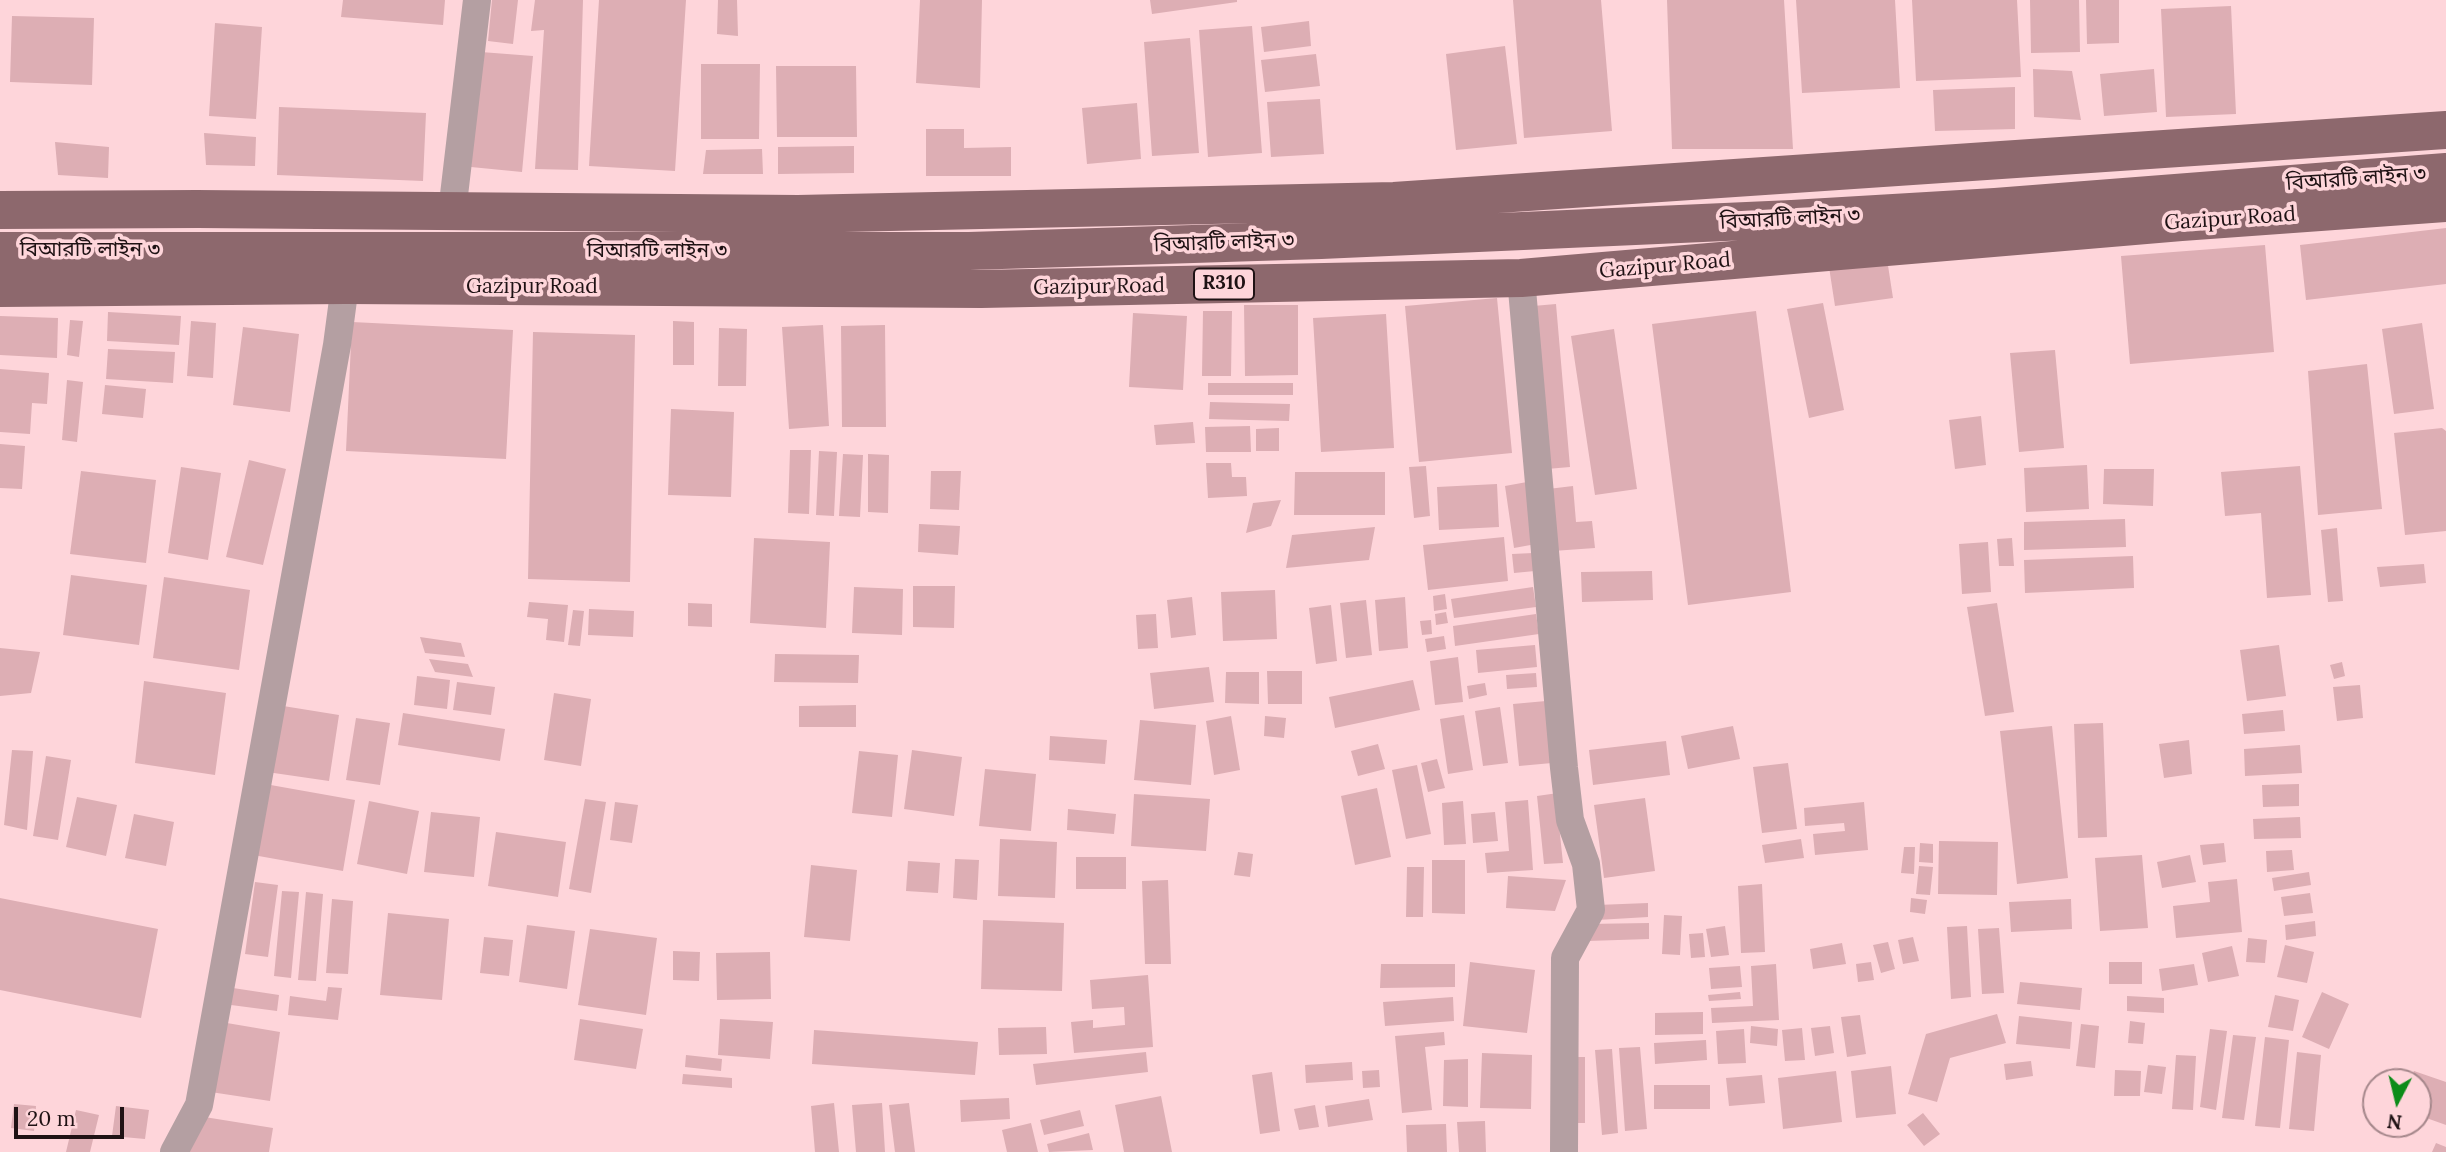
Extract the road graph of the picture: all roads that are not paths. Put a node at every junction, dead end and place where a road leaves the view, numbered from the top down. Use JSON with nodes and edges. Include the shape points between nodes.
{"nodes":[{"id":1,"x":477,"y":0,"type":"edge"},
{"id":2,"x":2446,"y":130,"type":"edge"},
{"id":3,"x":2446,"y":172,"type":"edge"},
{"id":4,"x":2446,"y":203,"type":"edge"},
{"id":5,"x":0,"y":210,"type":"edge"},
{"id":6,"x":452,"y":212,"type":"junction"},
{"id":7,"x":0,"y":251,"type":"edge"},
{"id":8,"x":1521,"y":278,"type":"junction"},
{"id":9,"x":345,"y":285,"type":"junction"},
{"id":10,"x":0,"y":288,"type":"edge"},
{"id":11,"x":174,"y":1152,"type":"edge"},
{"id":12,"x":1564,"y":1152,"type":"edge"}],
"edges":[{"from":1,"to":6,"type":"street"},
{"from":2,"to":6,"type":"main road","via":[[1394,201],[798,214]]},
{"from":3,"to":7,"type":"main road","name":"বিআরটি লাইন ৩","via":[[1819,218],[1308,241],[969,251]]},
{"from":4,"to":8,"type":"main road","name":"Gazipur Road","number":"R310"},
{"from":5,"to":6,"type":"main road"},
{"from":8,"to":9,"type":"main road","name":"Gazipur Road","number":"R310","via":[[981,289]]},
{"from":8,"to":12,"type":"street","via":[[1564,768],[1570,820],[1586,864],[1591,909],[1565,958]]},
{"from":9,"to":10,"type":"main road","name":"Gazipur Road","number":"R310"},
{"from":9,"to":11,"type":"street","via":[[199,1105]]}]}
